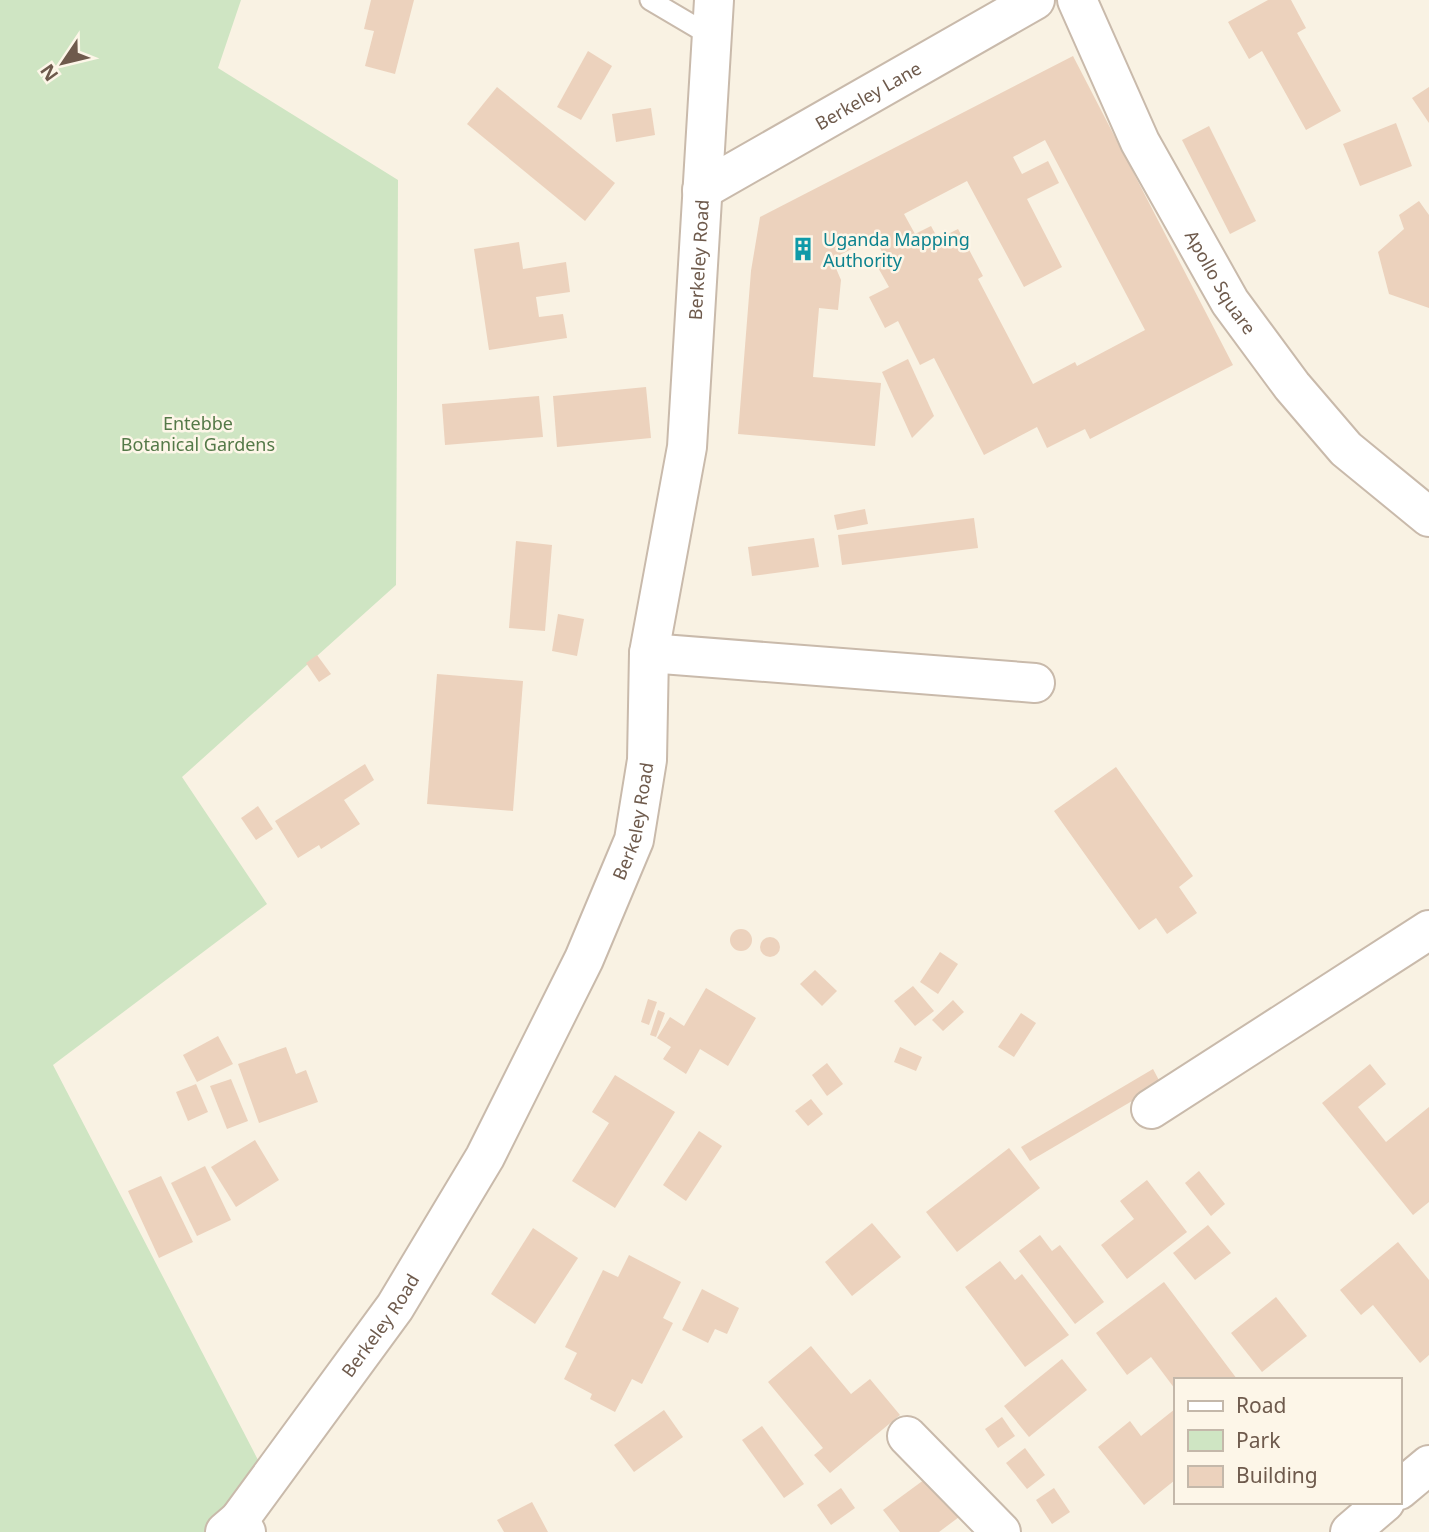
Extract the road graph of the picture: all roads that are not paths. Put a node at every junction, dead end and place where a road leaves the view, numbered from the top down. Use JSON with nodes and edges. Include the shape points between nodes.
{"nodes":[{"id":1,"x":650,"y":0,"type":"edge"},
{"id":2,"x":1035,"y":0,"type":"edge"},
{"id":3,"x":1077,"y":0,"type":"edge"},
{"id":4,"x":713,"y":18,"type":"edge"},
{"id":5,"x":702,"y":190,"type":"junction"},
{"id":6,"x":1429,"y":517,"type":"edge"},
{"id":7,"x":649,"y":653,"type":"junction"},
{"id":8,"x":1035,"y":683,"type":"dead end"},
{"id":9,"x":1429,"y":930,"type":"edge"},
{"id":10,"x":1151,"y":1110,"type":"dead end"},
{"id":11,"x":907,"y":1436,"type":"dead end"},
{"id":12,"x":1429,"y":1465,"type":"edge"},
{"id":13,"x":1401,"y":1488,"type":"edge"},
{"id":14,"x":1383,"y":1504,"type":"edge"},
{"id":15,"x":237,"y":1528,"type":"edge"},
{"id":16,"x":1001,"y":1532,"type":"edge"},
{"id":17,"x":1350,"y":1532,"type":"edge"}],
"edges":[{"from":1,"to":4,"type":"lane"},
{"from":2,"to":5,"type":"street","name":"Berkeley Lane"},
{"from":3,"to":6,"type":"street","name":"Apollo Square","via":[[1140,142],[1230,302],[1346,449]]},
{"from":4,"to":5,"type":"street","name":"Berkeley Road"},
{"from":5,"to":7,"type":"street","name":"Berkeley Road","via":[[687,447]]},
{"from":7,"to":8,"type":"street"},
{"from":7,"to":15,"type":"street","name":"Berkeley Road","via":[[648,760],[634,840],[584,958],[485,1157],[395,1307]]},
{"from":9,"to":10,"type":"street"},
{"from":11,"to":16,"type":"street"},
{"from":12,"to":13,"type":"street"},
{"from":14,"to":17,"type":"street"}]}
